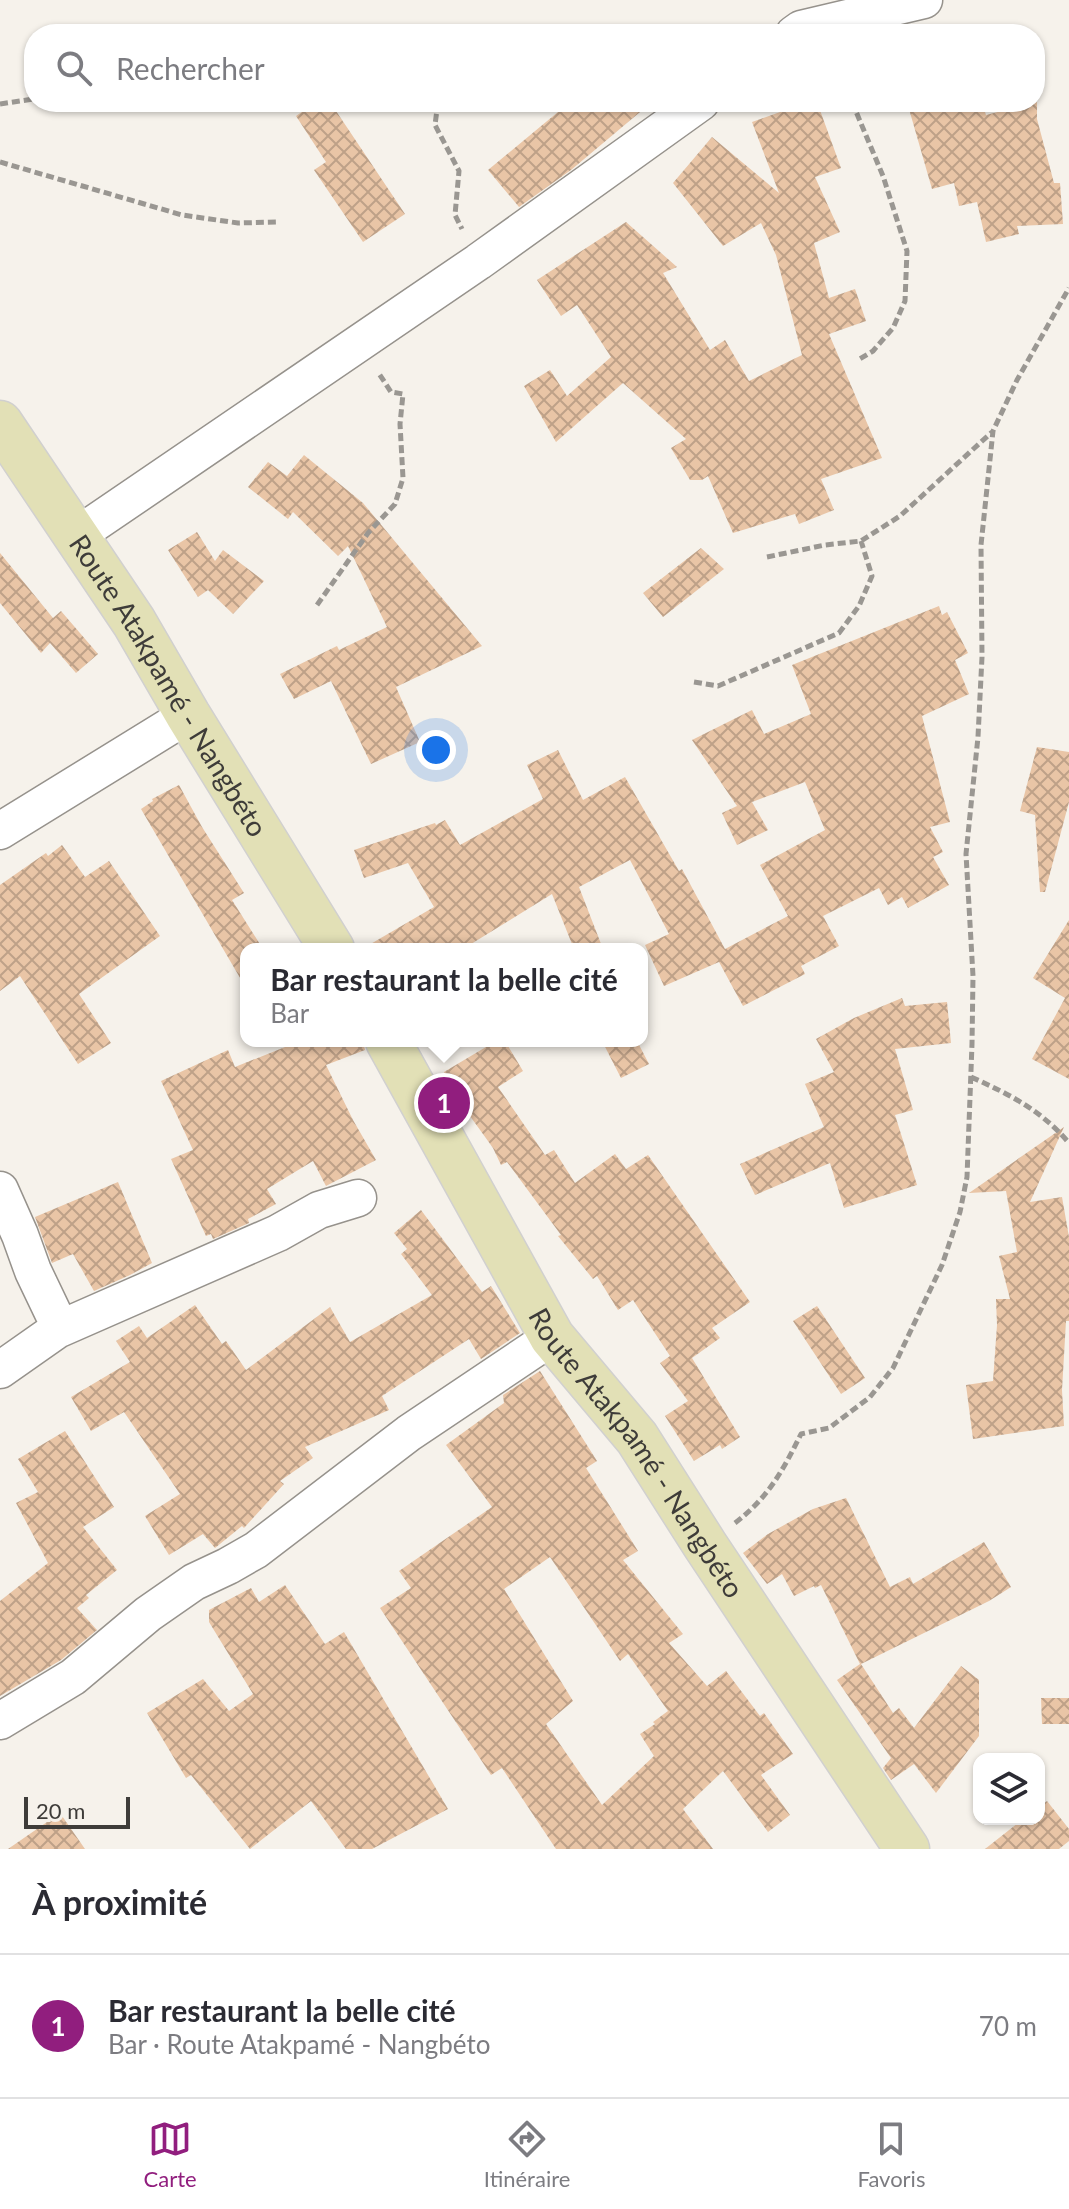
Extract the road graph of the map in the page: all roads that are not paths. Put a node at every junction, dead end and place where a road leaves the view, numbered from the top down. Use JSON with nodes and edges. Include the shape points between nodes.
{"nodes":[{"id":1,"x":924,"y":0,"type":"edge"},
{"id":2,"x":822,"y":24,"type":"edge"},
{"id":3,"x":687,"y":112,"type":"edge"},
{"id":4,"x":0,"y":423,"type":"edge"},
{"id":5,"x":76,"y":536,"type":"junction"},
{"id":6,"x":188,"y":715,"type":"junction"},
{"id":7,"x":0,"y":831,"type":"edge"},
{"id":8,"x":328,"y":943,"type":"edge"},
{"id":9,"x":391,"y":1047,"type":"edge"},
{"id":10,"x":0,"y":1190,"type":"edge"},
{"id":11,"x":358,"y":1198,"type":"dead end"},
{"id":12,"x":57,"y":1330,"type":"junction"},
{"id":13,"x":552,"y":1337,"type":"junction"},
{"id":14,"x":0,"y":1370,"type":"edge"},
{"id":15,"x":0,"y":1721,"type":"edge"},
{"id":16,"x":907,"y":1849,"type":"edge"}],
"edges":[{"from":1,"to":2,"type":"street"},
{"from":3,"to":5,"type":"street","via":[[360,345]]},
{"from":4,"to":5,"type":"main road","name":"Route Atakpamé - Nangbéto"},
{"from":5,"to":6,"type":"main road","name":"Route Atakpamé - Nangbéto"},
{"from":6,"to":7,"type":"street"},
{"from":6,"to":8,"type":"main road","name":"Route Atakpamé - Nangbéto"},
{"from":9,"to":13,"type":"main road","name":"Route Atakpamé - Nangbéto"},
{"from":10,"to":12,"type":"street"},
{"from":11,"to":12,"type":"street","via":[[319,1210]]},
{"from":12,"to":14,"type":"street"},
{"from":13,"to":15,"type":"street","via":[[409,1433],[256,1550],[182,1590],[73,1677]]},
{"from":13,"to":16,"type":"main road","name":"Route Atakpamé - Nangbéto","via":[[637,1438]]}]}
